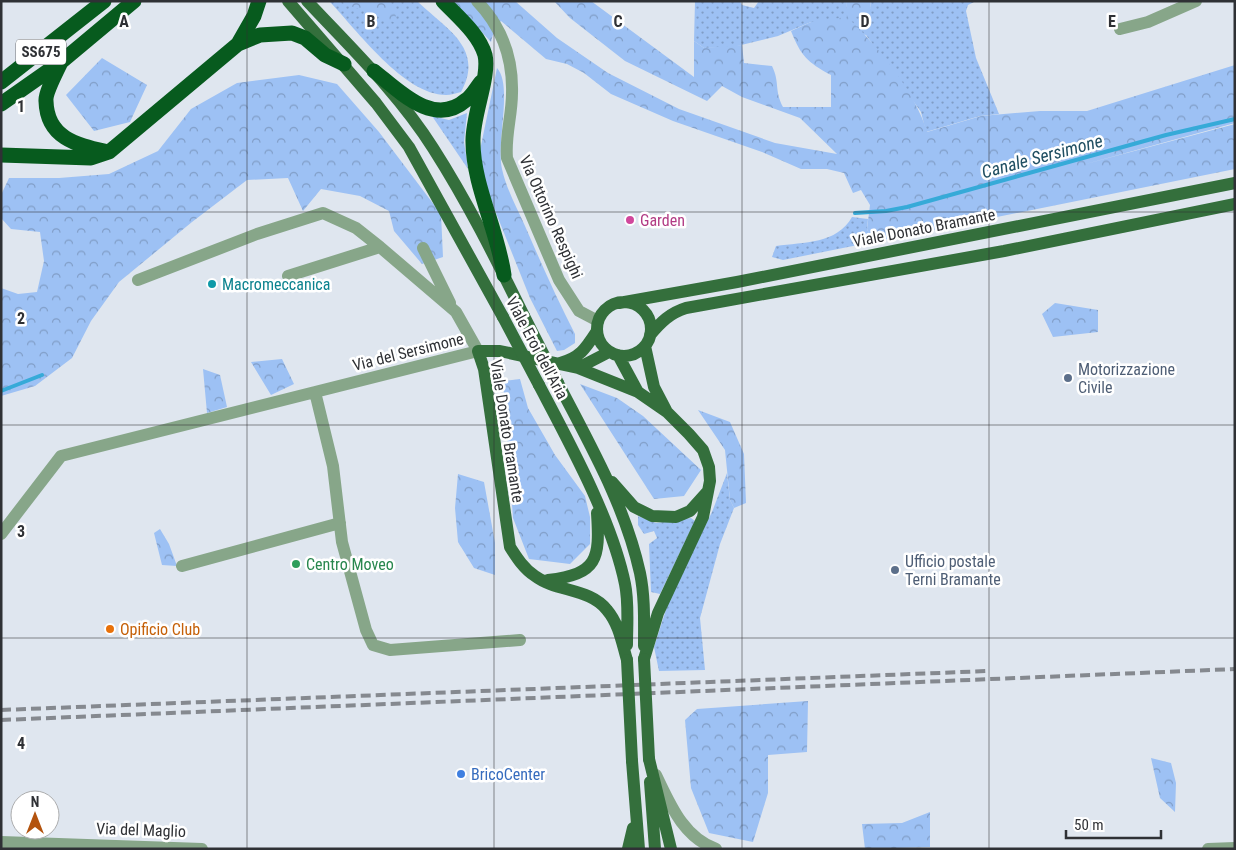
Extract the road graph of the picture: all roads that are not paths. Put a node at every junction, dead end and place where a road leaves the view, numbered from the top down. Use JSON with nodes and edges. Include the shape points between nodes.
{"nodes":[{"id":1,"x":104,"y":1,"type":"edge"},
{"id":2,"x":134,"y":1,"type":"edge"},
{"id":3,"x":259,"y":1,"type":"edge"},
{"id":4,"x":288,"y":1,"type":"edge"},
{"id":5,"x":307,"y":1,"type":"edge"},
{"id":6,"x":443,"y":1,"type":"edge"},
{"id":7,"x":477,"y":1,"type":"edge"},
{"id":8,"x":1196,"y":1,"type":"edge"},
{"id":9,"x":1120,"y":29,"type":"dead end"},
{"id":10,"x":238,"y":44,"type":"junction"},
{"id":11,"x":61,"y":62,"type":"junction"},
{"id":12,"x":344,"y":64,"type":"junction"},
{"id":13,"x":374,"y":71,"type":"junction"},
{"id":14,"x":483,"y":79,"type":"junction"},
{"id":15,"x":1,"y":82,"type":"edge"},
{"id":16,"x":1,"y":104,"type":"edge"},
{"id":17,"x":109,"y":152,"type":"junction"},
{"id":18,"x":1,"y":155,"type":"edge"},
{"id":19,"x":1235,"y":183,"type":"edge"},
{"id":20,"x":1235,"y":204,"type":"edge"},
{"id":21,"x":380,"y":247,"type":"junction"},
{"id":22,"x":423,"y":248,"type":"dead end"},
{"id":23,"x":504,"y":275,"type":"junction"},
{"id":24,"x":288,"y":276,"type":"dead end"},
{"id":25,"x":138,"y":280,"type":"dead end"},
{"id":26,"x":619,"y":303,"type":"junction"},
{"id":27,"x":454,"y":310,"type":"junction"},
{"id":28,"x":597,"y":326,"type":"junction"},
{"id":29,"x":648,"y":340,"type":"junction"},
{"id":30,"x":478,"y":351,"type":"junction"},
{"id":31,"x":613,"y":354,"type":"junction"},
{"id":32,"x":558,"y":363,"type":"junction"},
{"id":33,"x":578,"y":368,"type":"junction"},
{"id":34,"x":315,"y":392,"type":"junction"},
{"id":35,"x":638,"y":392,"type":"junction"},
{"id":36,"x":667,"y":412,"type":"junction"},
{"id":37,"x":605,"y":473,"type":"junction"},
{"id":38,"x":708,"y":491,"type":"junction"},
{"id":39,"x":596,"y":504,"type":"junction"},
{"id":40,"x":340,"y":523,"type":"junction"},
{"id":41,"x":1,"y":534,"type":"edge"},
{"id":42,"x":182,"y":566,"type":"dead end"},
{"id":43,"x":546,"y":581,"type":"junction"},
{"id":44,"x":520,"y":640,"type":"dead end"},
{"id":45,"x":644,"y":659,"type":"junction"},
{"id":46,"x":627,"y":660,"type":"junction"},
{"id":47,"x":663,"y":815,"type":"junction"},
{"id":48,"x":636,"y":819,"type":"junction"},
{"id":49,"x":1,"y":842,"type":"edge"},
{"id":50,"x":77,"y":847,"type":"edge"},
{"id":51,"x":1235,"y":848,"type":"edge"},
{"id":52,"x":202,"y":849,"type":"edge"},
{"id":53,"x":628,"y":849,"type":"edge"},
{"id":54,"x":639,"y":849,"type":"edge"},
{"id":55,"x":655,"y":849,"type":"edge"},
{"id":56,"x":672,"y":849,"type":"edge"},
{"id":57,"x":716,"y":849,"type":"edge"},
{"id":58,"x":1208,"y":849,"type":"edge"}],
"edges":[{"from":1,"to":15,"type":"highway","number":"SS675"},
{"from":2,"to":11,"type":"highway","number":"SS675"},
{"from":3,"to":10,"type":"highway"},
{"from":4,"to":12,"type":"main road","name":"Viale Eroi dell'Aria"},
{"from":5,"to":13,"type":"main road","name":"Viale Eroi dell'Aria"},
{"from":6,"to":14,"type":"highway","via":[[471,31],[485,55]]},
{"from":7,"to":28,"type":"street","name":"Via Ottorino Respighi","via":[[491,16],[504,39],[510,59],[512,94],[506,138],[507,158],[559,280],[579,311]]},
{"from":8,"to":9,"type":"street","via":[[1148,22]]},
{"from":10,"to":12,"type":"highway","via":[[260,35],[292,33]]},
{"from":10,"to":17,"type":"highway"},
{"from":11,"to":16,"type":"highway","number":"SS675"},
{"from":11,"to":17,"type":"highway","via":[[45,100],[53,128],[73,144]]},
{"from":12,"to":39,"type":"main road","name":"Viale Eroi dell'Aria","bridge":true,"via":[[408,147],[503,316],[567,439]]},
{"from":13,"to":14,"type":"highway","via":[[424,108],[438,111],[453,109],[467,100]]},
{"from":13,"to":23,"type":"main road","name":"Viale Eroi dell'Aria","via":[[433,147]]},
{"from":14,"to":23,"type":"highway","via":[[472,142],[475,163],[501,251]]},
{"from":17,"to":18,"type":"highway","via":[[91,158]]},
{"from":19,"to":26,"type":"main road","name":"Viale Donato Bramante"},
{"from":20,"to":29,"type":"main road","via":[[1004,251],[686,308],[668,316]]},
{"from":21,"to":24,"type":"street"},
{"from":21,"to":25,"type":"street","name":"Via del Sersimone","via":[[356,228],[323,213],[256,234]]},
{"from":21,"to":27,"type":"street","name":"Via del Sersimone"},
{"from":22,"to":27,"type":"street"},
{"from":23,"to":37,"type":"main road","name":"Viale Eroi dell'Aria","bridge":true},
{"from":26,"to":28,"type":"main road","name":"Viale Donato Bramante","via":[[606,308]]},
{"from":26,"to":29,"type":"main road","name":"Viale Donato Bramante","via":[[636,305],[643,311],[648,318]]},
{"from":27,"to":30,"type":"street","name":"Via del Sersimone"},
{"from":28,"to":31,"type":"main road","name":"Viale Donato Bramante","via":[[598,339]]},
{"from":28,"to":32,"type":"main road","name":"Viale Donato Bramante","via":[[581,354],[573,360]]},
{"from":29,"to":31,"type":"main road","via":[[633,354]]},
{"from":29,"to":36,"type":"main road","name":"Viale Donato Bramante","via":[[654,386]]},
{"from":30,"to":32,"type":"main road","name":"Viale Donato Bramante","via":[[500,351]]},
{"from":30,"to":34,"type":"street","name":"Via del Sersimone"},
{"from":30,"to":43,"type":"main road","name":"Viale Donato Bramante","via":[[484,369],[510,547],[530,572]]},
{"from":31,"to":33,"type":"main road"},
{"from":31,"to":35,"type":"main road","name":"Viale Donato Bramante"},
{"from":32,"to":33,"type":"main road","name":"Viale Donato Bramante"},
{"from":33,"to":35,"type":"main road","name":"Viale Donato Bramante"},
{"from":34,"to":40,"type":"street","via":[[333,466]]},
{"from":34,"to":41,"type":"street","name":"Via del Sersimone","via":[[61,456]]},
{"from":35,"to":36,"type":"main road","name":"Viale Donato Bramante"},
{"from":36,"to":38,"type":"main road","name":"Viale Donato Bramante","via":[[703,450],[709,467]]},
{"from":37,"to":38,"type":"main road","via":[[634,507],[652,516],[676,517],[690,511]]},
{"from":37,"to":45,"type":"main road","name":"Viale Eroi dell'Aria","via":[[631,540],[640,575]]},
{"from":38,"to":45,"type":"main road","name":"Viale Donato Bramante","via":[[703,517],[658,613]]},
{"from":39,"to":43,"type":"main road","via":[[599,544],[592,564],[572,577]]},
{"from":39,"to":46,"type":"main road","name":"Viale Eroi dell'Aria","via":[[611,537],[625,585]]},
{"from":40,"to":42,"type":"street"},
{"from":40,"to":44,"type":"street","via":[[358,604],[373,645],[390,650]]},
{"from":43,"to":46,"type":"main road","name":"Viale Donato Bramante","via":[[596,599],[607,609],[615,621]]},
{"from":45,"to":47,"type":"main road","name":"Viale Eroi dell'Aria","bridge":true,"via":[[649,759]]},
{"from":46,"to":48,"type":"main road","name":"Viale Eroi dell'Aria","bridge":true},
{"from":47,"to":55,"type":"main road"},
{"from":47,"to":56,"type":"main road"},
{"from":47,"to":57,"type":"street"},
{"from":48,"to":53,"type":"main road"},
{"from":48,"to":54,"type":"main road","name":"Viale Eroi dell'Aria"},
{"from":49,"to":50,"type":"street","name":"Via del Maglio"},
{"from":50,"to":52,"type":"street","name":"Via del Maglio"},
{"from":51,"to":58,"type":"street"}]}
